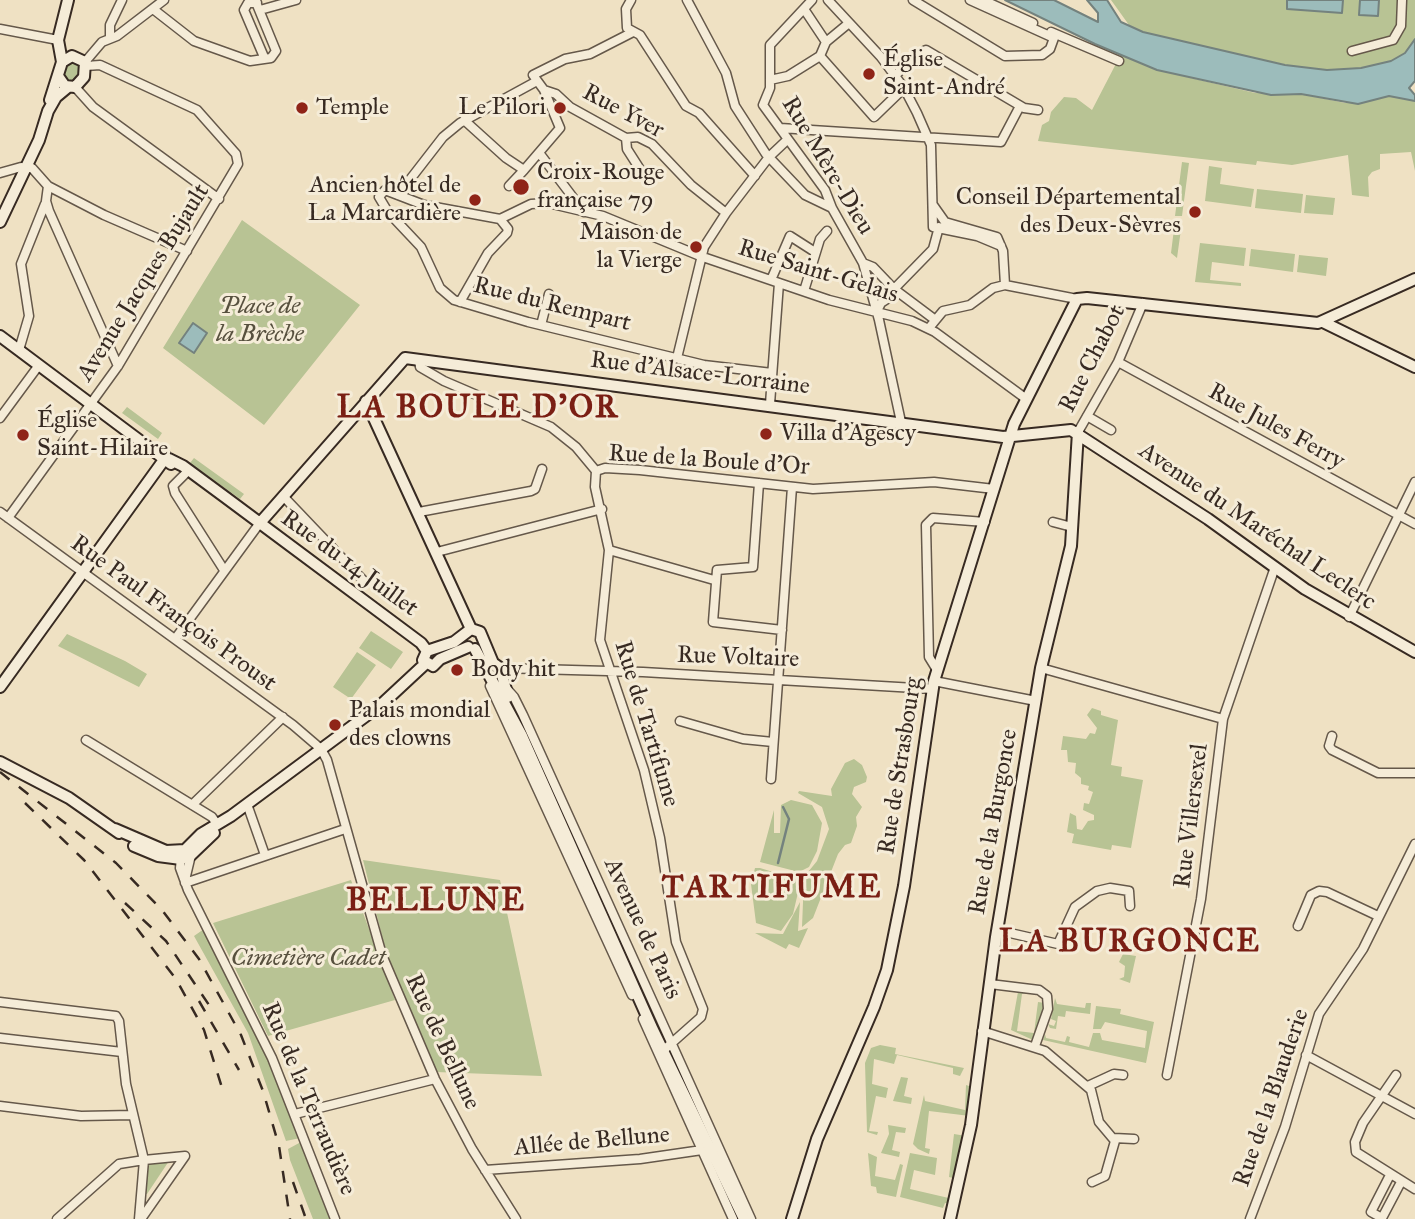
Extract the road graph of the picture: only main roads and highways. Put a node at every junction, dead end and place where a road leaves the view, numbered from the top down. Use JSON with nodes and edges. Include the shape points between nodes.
{"nodes":[{"id":1,"x":68,"y":0,"type":"edge"},
{"id":2,"x":67,"y":59,"type":"junction"},
{"id":3,"x":58,"y":76,"type":"junction"},
{"id":4,"x":72,"y":87,"type":"junction"},
{"id":5,"x":48,"y":111,"type":"junction"},
{"id":6,"x":23,"y":167,"type":"junction"},
{"id":7,"x":0,"y":213,"type":"edge"},
{"id":8,"x":0,"y":222,"type":"edge"},
{"id":9,"x":1415,"y":279,"type":"edge"},
{"id":10,"x":1323,"y":322,"type":"junction"},
{"id":11,"x":0,"y":337,"type":"edge"},
{"id":12,"x":1415,"y":367,"type":"edge"},
{"id":13,"x":366,"y":401,"type":"junction"},
{"id":14,"x":1014,"y":424,"type":"junction"},
{"id":15,"x":1078,"y":432,"type":"junction"},
{"id":16,"x":989,"y":433,"type":"junction"},
{"id":17,"x":1011,"y":437,"type":"junction"},
{"id":18,"x":167,"y":458,"type":"junction"},
{"id":19,"x":245,"y":514,"type":"junction"},
{"id":20,"x":259,"y":524,"type":"junction"},
{"id":21,"x":472,"y":641,"type":"junction"},
{"id":22,"x":1415,"y":652,"type":"edge"},
{"id":23,"x":433,"y":653,"type":"junction"},
{"id":24,"x":493,"y":672,"type":"junction"},
{"id":25,"x":0,"y":687,"type":"edge"},
{"id":26,"x":520,"y":739,"type":"junction"},
{"id":27,"x":0,"y":762,"type":"edge"},
{"id":28,"x":231,"y":816,"type":"junction"},
{"id":29,"x":185,"y":855,"type":"junction"},
{"id":30,"x":741,"y":1219,"type":"edge"},
{"id":31,"x":792,"y":1219,"type":"edge"},
{"id":32,"x":950,"y":1219,"type":"edge"}],
"edges":[{"from":1,"to":2,"type":"main road","via":[[60,35]]},
{"from":2,"to":3,"type":"main road"},
{"from":2,"to":4,"type":"main road","via":[[86,64],[85,77]]},
{"from":3,"to":4,"type":"main road"},
{"from":3,"to":5,"type":"main road"},
{"from":4,"to":5,"type":"main road","via":[[56,97]]},
{"from":5,"to":6,"type":"main road"},
{"from":6,"to":7,"type":"main road"},
{"from":6,"to":8,"type":"main road"},
{"from":9,"to":10,"type":"main road"},
{"from":10,"to":12,"type":"main road"},
{"from":10,"to":14,"type":"main road","name":"Rue de Strasbourg","via":[[1077,299]]},
{"from":11,"to":18,"type":"main road","name":"Rue du 14 Juillet"},
{"from":13,"to":16,"type":"main road","name":"Rue d'Alsace-Lorraine","via":[[405,358]]},
{"from":13,"to":20,"type":"main road"},
{"from":13,"to":21,"type":"main road","name":"Avenue de Paris","via":[[437,552]]},
{"from":14,"to":16,"type":"main road"},
{"from":14,"to":17,"type":"main road","name":"Rue de Strasbourg"},
{"from":15,"to":17,"type":"main road","name":"Rue d'Alsace-Lorraine"},
{"from":15,"to":22,"type":"main road","name":"Avenue du Maréchal Leclerc","via":[[1349,617]]},
{"from":15,"to":32,"type":"main road","name":"Rue de la Burgonce","via":[[1069,556],[1041,667],[997,930],[971,1125]]},
{"from":16,"to":17,"type":"main road","name":"Rue d'Alsace-Lorraine"},
{"from":17,"to":31,"type":"main road","name":"Rue de Strasbourg","via":[[933,685],[921,785],[887,970],[817,1139]]},
{"from":18,"to":19,"type":"main road","name":"Rue du 14 Juillet"},
{"from":18,"to":19,"type":"main road","name":"Rue du 14 Juillet","via":[[234,511]]},
{"from":18,"to":25,"type":"main road"},
{"from":19,"to":20,"type":"main road","name":"Rue du 14 Juillet"},
{"from":20,"to":23,"type":"main road","name":"Rue du 14 Juillet"},
{"from":21,"to":23,"type":"main road"},
{"from":21,"to":24,"type":"main road","name":"Avenue de Paris"},
{"from":23,"to":28,"type":"main road","via":[[423,657],[425,664],[382,705]]},
{"from":24,"to":26,"type":"main road","name":"Avenue de Paris"},
{"from":24,"to":26,"type":"main road","name":"Avenue de Paris","via":[[504,688]]},
{"from":26,"to":30,"type":"main road","name":"Avenue de Paris","via":[[667,1046]]},
{"from":27,"to":29,"type":"main road","via":[[69,798],[137,848],[158,856]]},
{"from":28,"to":29,"type":"main road"},
{"from":28,"to":29,"type":"main road"}]}
